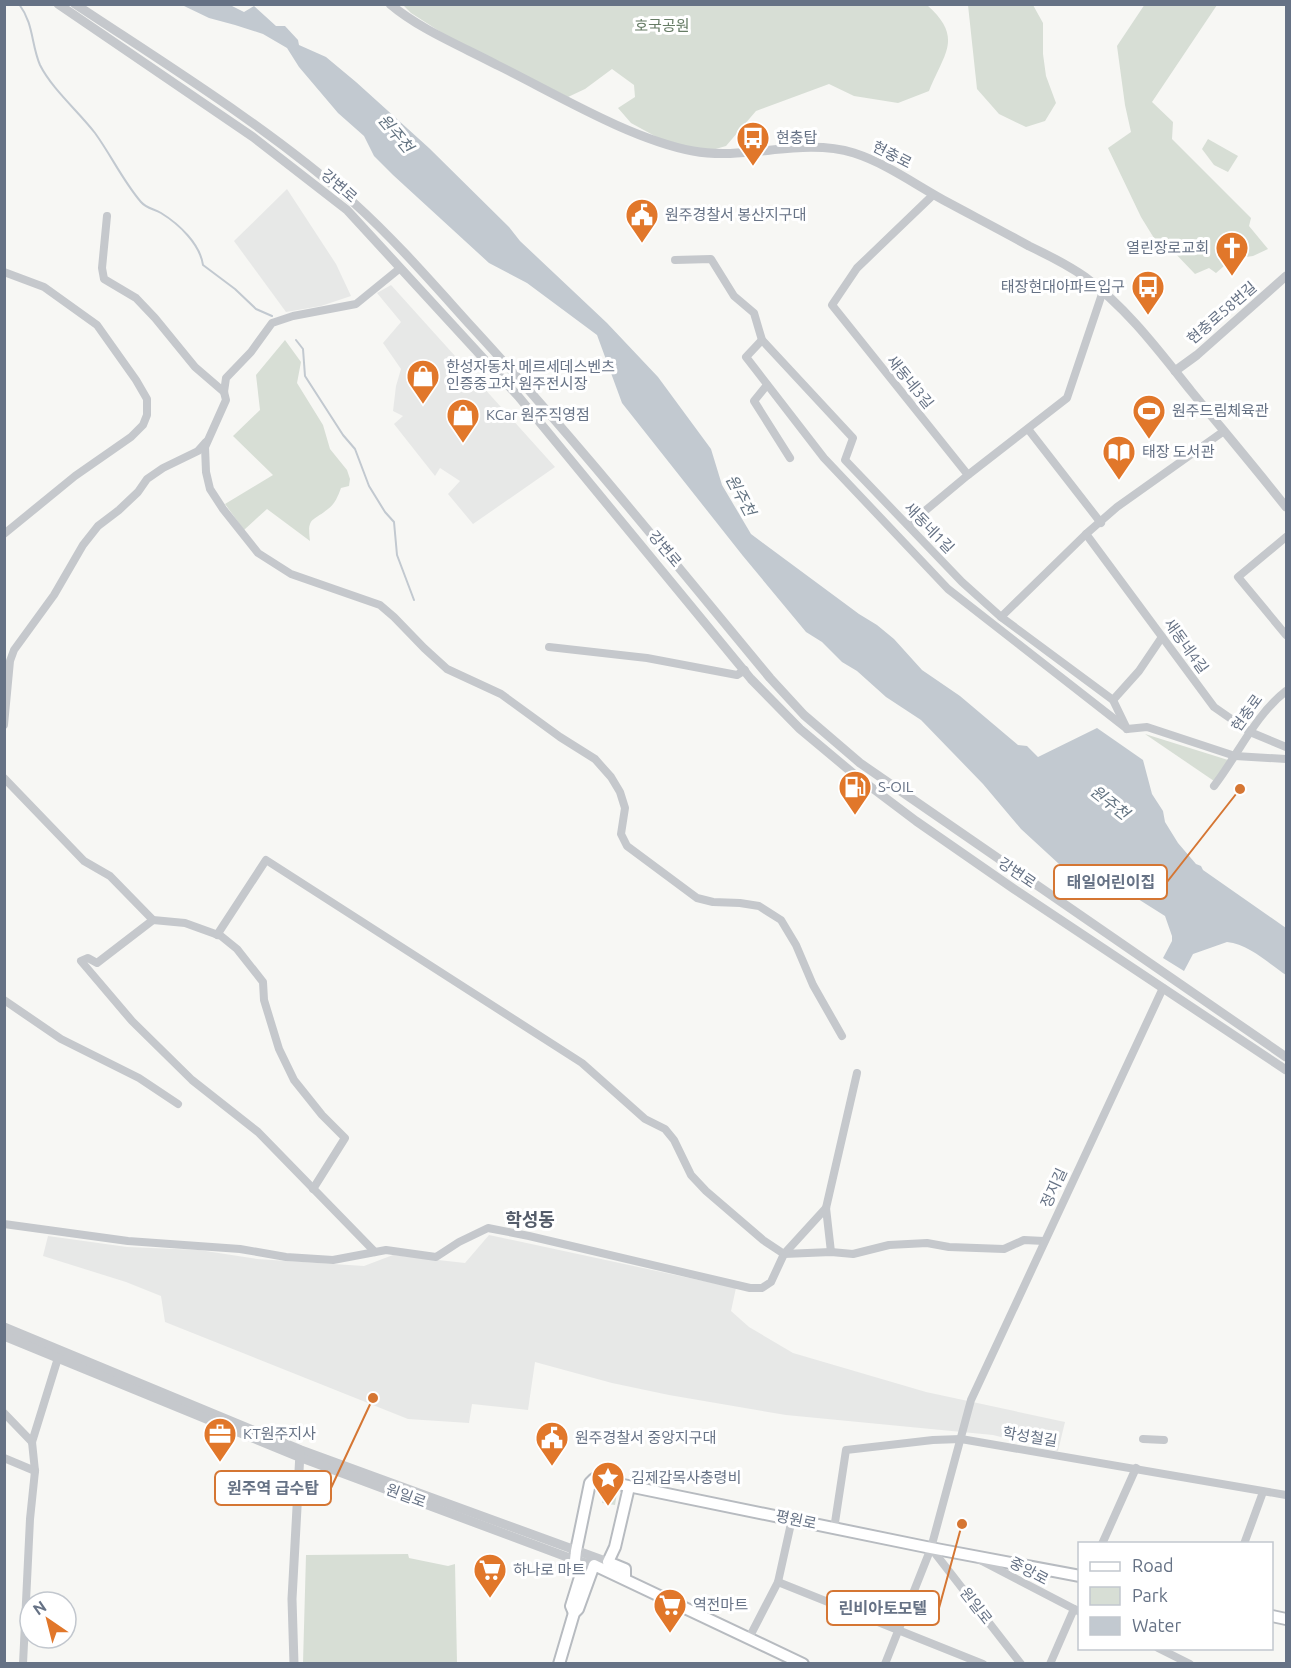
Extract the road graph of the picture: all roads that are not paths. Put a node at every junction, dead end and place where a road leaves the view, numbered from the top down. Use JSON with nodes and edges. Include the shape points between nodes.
{"nodes":[{"id":1,"x":58,"y":4,"type":"edge"},
{"id":2,"x":75,"y":4,"type":"edge"},
{"id":3,"x":390,"y":4,"type":"edge"},
{"id":4,"x":933,"y":195,"type":"junction"},
{"id":5,"x":107,"y":216,"type":"dead end"},
{"id":6,"x":411,"y":260,"type":"junction"},
{"id":7,"x":675,"y":260,"type":"dead end"},
{"id":8,"x":399,"y":270,"type":"junction"},
{"id":9,"x":4,"y":272,"type":"edge"},
{"id":10,"x":1287,"y":276,"type":"edge"},
{"id":11,"x":1103,"y":291,"type":"junction"},
{"id":12,"x":762,"y":340,"type":"junction"},
{"id":13,"x":1175,"y":371,"type":"junction"},
{"id":14,"x":767,"y":385,"type":"junction"},
{"id":15,"x":224,"y":392,"type":"junction"},
{"id":16,"x":1028,"y":429,"type":"junction"},
{"id":17,"x":1224,"y":431,"type":"junction"},
{"id":18,"x":209,"y":439,"type":"junction"},
{"id":19,"x":790,"y":458,"type":"dead end"},
{"id":20,"x":968,"y":475,"type":"junction"},
{"id":21,"x":1287,"y":507,"type":"edge"},
{"id":22,"x":1101,"y":523,"type":"junction"},
{"id":23,"x":908,"y":525,"type":"junction"},
{"id":24,"x":4,"y":534,"type":"edge"},
{"id":25,"x":1086,"y":534,"type":"junction"},
{"id":26,"x":1287,"y":537,"type":"edge"},
{"id":27,"x":1001,"y":617,"type":"junction"},
{"id":28,"x":1287,"y":635,"type":"edge"},
{"id":29,"x":1162,"y":637,"type":"junction"},
{"id":30,"x":549,"y":647,"type":"dead end"},
{"id":31,"x":745,"y":670,"type":"junction"},
{"id":32,"x":1287,"y":691,"type":"edge"},
{"id":33,"x":1113,"y":700,"type":"junction"},
{"id":34,"x":4,"y":725,"type":"edge"},
{"id":35,"x":1127,"y":729,"type":"junction"},
{"id":36,"x":1250,"y":732,"type":"junction"},
{"id":37,"x":1287,"y":747,"type":"edge"},
{"id":38,"x":1235,"y":756,"type":"junction"},
{"id":39,"x":1287,"y":759,"type":"edge"},
{"id":40,"x":4,"y":778,"type":"edge"},
{"id":41,"x":1214,"y":786,"type":"dead end"},
{"id":42,"x":153,"y":920,"type":"junction"},
{"id":43,"x":217,"y":934,"type":"junction"},
{"id":44,"x":1168,"y":977,"type":"junction"},
{"id":45,"x":1163,"y":988,"type":"junction"},
{"id":46,"x":4,"y":1000,"type":"edge"},
{"id":47,"x":842,"y":1036,"type":"dead end"},
{"id":48,"x":1287,"y":1057,"type":"edge"},
{"id":49,"x":1287,"y":1070,"type":"edge"},
{"id":50,"x":857,"y":1073,"type":"dead end"},
{"id":51,"x":178,"y":1104,"type":"dead end"},
{"id":52,"x":313,"y":1189,"type":"junction"},
{"id":53,"x":826,"y":1208,"type":"junction"},
{"id":54,"x":4,"y":1224,"type":"edge"},
{"id":55,"x":1044,"y":1241,"type":"junction"},
{"id":56,"x":375,"y":1252,"type":"junction"},
{"id":57,"x":831,"y":1252,"type":"junction"},
{"id":58,"x":784,"y":1254,"type":"junction"},
{"id":59,"x":4,"y":1327,"type":"edge"},
{"id":60,"x":4,"y":1336,"type":"edge"},
{"id":61,"x":58,"y":1358,"type":"junction"},
{"id":62,"x":4,"y":1413,"type":"edge"},
{"id":63,"x":961,"y":1439,"type":"junction"},
{"id":64,"x":1143,"y":1439,"type":"dead end"},
{"id":65,"x":1164,"y":1440,"type":"dead end"},
{"id":66,"x":32,"y":1442,"type":"junction"},
{"id":67,"x":300,"y":1454,"type":"junction"},
{"id":68,"x":4,"y":1458,"type":"edge"},
{"id":69,"x":1136,"y":1468,"type":"junction"},
{"id":70,"x":35,"y":1471,"type":"junction"},
{"id":71,"x":629,"y":1487,"type":"junction"},
{"id":72,"x":1263,"y":1492,"type":"junction"},
{"id":73,"x":1287,"y":1495,"type":"edge"},
{"id":74,"x":792,"y":1519,"type":"junction"},
{"id":75,"x":834,"y":1528,"type":"junction"},
{"id":76,"x":1102,"y":1542,"type":"edge"},
{"id":77,"x":1245,"y":1542,"type":"edge"},
{"id":78,"x":931,"y":1548,"type":"junction"},
{"id":79,"x":576,"y":1555,"type":"junction"},
{"id":80,"x":972,"y":1556,"type":"junction"},
{"id":81,"x":608,"y":1562,"type":"junction"},
{"id":82,"x":594,"y":1565,"type":"junction"},
{"id":83,"x":1078,"y":1576,"type":"edge"},
{"id":84,"x":625,"y":1579,"type":"junction"},
{"id":85,"x":778,"y":1582,"type":"junction"},
{"id":86,"x":1077,"y":1611,"type":"edge"},
{"id":87,"x":574,"y":1612,"type":"junction"},
{"id":88,"x":900,"y":1629,"type":"junction"},
{"id":89,"x":749,"y":1638,"type":"junction"},
{"id":90,"x":1162,"y":1650,"type":"edge"},
{"id":91,"x":23,"y":1664,"type":"edge"},
{"id":92,"x":294,"y":1664,"type":"edge"},
{"id":93,"x":559,"y":1664,"type":"edge"},
{"id":94,"x":803,"y":1664,"type":"edge"},
{"id":95,"x":885,"y":1664,"type":"edge"},
{"id":96,"x":983,"y":1664,"type":"edge"},
{"id":97,"x":1021,"y":1664,"type":"edge"},
{"id":98,"x":1050,"y":1664,"type":"edge"},
{"id":99,"x":1190,"y":1664,"type":"edge"}],
"edges":[{"from":1,"to":8,"type":"street","name":"강변로","via":[[244,130],[308,179],[346,210]]},
{"from":2,"to":6,"type":"street","name":"강변로","via":[[268,136],[354,204]]},
{"from":3,"to":4,"type":"street","name":"현충로","via":[[469,50],[607,120],[659,141],[693,151],[731,155],[797,148],[853,153]]},
{"from":4,"to":11,"type":"street","name":"현충로","via":[[1048,255]]},
{"from":4,"to":20,"type":"street","name":"새동네3길","via":[[857,267],[832,305]]},
{"from":5,"to":15,"type":"street","via":[[104,279],[136,298],[195,367]]},
{"from":6,"to":8,"type":"street"},
{"from":6,"to":44,"type":"street","name":"강변로","via":[[527,387],[804,715],[860,763]]},
{"from":7,"to":12,"type":"street","name":"새동네1길","via":[[711,259],[734,296],[754,314]]},
{"from":8,"to":15,"type":"street","via":[[356,304],[272,323],[226,378]]},
{"from":8,"to":31,"type":"street","name":"강변로","via":[[518,396]]},
{"from":9,"to":24,"type":"street","via":[[44,287],[97,325],[147,399],[143,425]]},
{"from":10,"to":13,"type":"street","name":"현충로58번길"},
{"from":11,"to":13,"type":"street","name":"현충로"},
{"from":11,"to":16,"type":"street","via":[[1067,398]]},
{"from":12,"to":14,"type":"street","via":[[746,357]]},
{"from":12,"to":23,"type":"street","name":"새동네1길","via":[[853,438],[845,460]]},
{"from":13,"to":17,"type":"street","name":"현충로"},
{"from":14,"to":19,"type":"street","via":[[754,401]]},
{"from":14,"to":35,"type":"street","via":[[824,458],[948,590]]},
{"from":15,"to":18,"type":"street","via":[[226,400]]},
{"from":16,"to":20,"type":"street"},
{"from":16,"to":22,"type":"street"},
{"from":17,"to":21,"type":"street","name":"현충로"},
{"from":17,"to":22,"type":"street","via":[[1117,507]]},
{"from":18,"to":34,"type":"street","via":[[198,451],[147,479],[83,545],[54,595],[14,650]]},
{"from":18,"to":47,"type":"street","via":[[205,447],[210,489],[258,553],[291,574],[380,605],[447,669],[501,694],[595,759],[620,792],[625,808],[621,834],[627,846],[697,898],[759,906],[781,920]]},
{"from":20,"to":23,"type":"street"},
{"from":22,"to":25,"type":"street"},
{"from":23,"to":27,"type":"street","name":"새동네1길"},
{"from":25,"to":27,"type":"street"},
{"from":25,"to":29,"type":"street","name":"새동네4길"},
{"from":26,"to":28,"type":"street","via":[[1238,577]]},
{"from":27,"to":33,"type":"street","name":"새동네1길"},
{"from":29,"to":33,"type":"street"},
{"from":29,"to":36,"type":"street","name":"새동네4길","via":[[1214,707]]},
{"from":30,"to":31,"type":"street","via":[[647,658],[737,675]]},
{"from":31,"to":45,"type":"street","name":"강변로","via":[[800,729],[855,775],[1014,890]]},
{"from":32,"to":36,"type":"street","name":"현충로"},
{"from":33,"to":35,"type":"street","name":"새동네1길"},
{"from":35,"to":38,"type":"street","via":[[1147,726]]},
{"from":36,"to":37,"type":"street","name":"새동네4길"},
{"from":36,"to":38,"type":"street","name":"현충로"},
{"from":38,"to":39,"type":"street"},
{"from":38,"to":41,"type":"street","name":"현충로"},
{"from":40,"to":42,"type":"street","via":[[84,861],[110,876]]},
{"from":42,"to":43,"type":"street","via":[[185,923]]},
{"from":42,"to":52,"type":"street","via":[[97,963],[88,958],[81,961],[132,1021],[192,1080],[258,1132]]},
{"from":43,"to":52,"type":"street","via":[[237,949],[262,982],[279,1049],[294,1080],[345,1138]]},
{"from":43,"to":58,"type":"street","via":[[266,860],[582,1063],[645,1119],[665,1129],[691,1175],[706,1191]]},
{"from":44,"to":45,"type":"street"},
{"from":44,"to":48,"type":"street","name":"강변로"},
{"from":45,"to":49,"type":"street","name":"강변로"},
{"from":45,"to":55,"type":"street","name":"정지길"},
{"from":46,"to":51,"type":"street","via":[[61,1039],[139,1078]]},
{"from":50,"to":53,"type":"street"},
{"from":52,"to":56,"type":"street"},
{"from":53,"to":57,"type":"street"},
{"from":53,"to":58,"type":"street"},
{"from":54,"to":56,"type":"street","via":[[286,1257],[333,1260]]},
{"from":55,"to":57,"type":"street","via":[[1024,1240],[1004,1249],[927,1244],[889,1245],[853,1254]]},
{"from":55,"to":63,"type":"street","name":"정지길","via":[[971,1400]]},
{"from":56,"to":58,"type":"street","via":[[436,1257],[488,1228],[750,1288],[762,1288],[771,1281]]},
{"from":57,"to":58,"type":"street"},
{"from":59,"to":67,"type":"street","name":"원일로"},
{"from":60,"to":61,"type":"street","name":"원일로"},
{"from":61,"to":66,"type":"street"},
{"from":61,"to":67,"type":"street","name":"원일로"},
{"from":62,"to":66,"type":"street"},
{"from":63,"to":69,"type":"street","name":"학성철길"},
{"from":63,"to":75,"type":"street","name":"학성철길","via":[[846,1450]]},
{"from":63,"to":78,"type":"street","name":"정지길"},
{"from":64,"to":65,"type":"street"},
{"from":66,"to":70,"type":"street"},
{"from":67,"to":79,"type":"street","name":"원일로"},
{"from":67,"to":79,"type":"street","name":"원일로"},
{"from":67,"to":92,"type":"street","via":[[292,1599]]},
{"from":68,"to":70,"type":"street"},
{"from":69,"to":72,"type":"street","name":"학성철길"},
{"from":69,"to":76,"type":"street"},
{"from":70,"to":91,"type":"street"},
{"from":71,"to":74,"type":"main road","name":"평원로"},
{"from":71,"to":79,"type":"main road","name":"평원로","via":[[591,1481]]},
{"from":71,"to":81,"type":"main road"},
{"from":72,"to":73,"type":"street","name":"학성철길"},
{"from":72,"to":77,"type":"street"},
{"from":74,"to":75,"type":"main road","name":"평원로"},
{"from":74,"to":85,"type":"street"},
{"from":75,"to":78,"type":"main road","name":"평원로"},
{"from":78,"to":80,"type":"main road","name":"평원로"},
{"from":78,"to":88,"type":"street","name":"정지길"},
{"from":78,"to":97,"type":"street","name":"원일로"},
{"from":79,"to":81,"type":"street"},
{"from":79,"to":82,"type":"street","name":"원일로"},
{"from":79,"to":87,"type":"main road","via":[[580,1577],[571,1606]]},
{"from":80,"to":83,"type":"main road","name":"평원로"},
{"from":80,"to":86,"type":"street","name":"중앙로"},
{"from":81,"to":82,"type":"street"},
{"from":81,"to":84,"type":"main road","via":[[625,1569]]},
{"from":82,"to":84,"type":"main road","name":"원일로"},
{"from":82,"to":87,"type":"main road"},
{"from":84,"to":89,"type":"main road","name":"원일로"},
{"from":85,"to":88,"type":"street"},
{"from":85,"to":89,"type":"street"},
{"from":86,"to":98,"type":"street","name":"중앙로"},
{"from":87,"to":93,"type":"main road"},
{"from":88,"to":95,"type":"street","name":"정지길"},
{"from":88,"to":96,"type":"street"},
{"from":89,"to":94,"type":"main road","name":"원일로"},
{"from":90,"to":99,"type":"street"}]}
